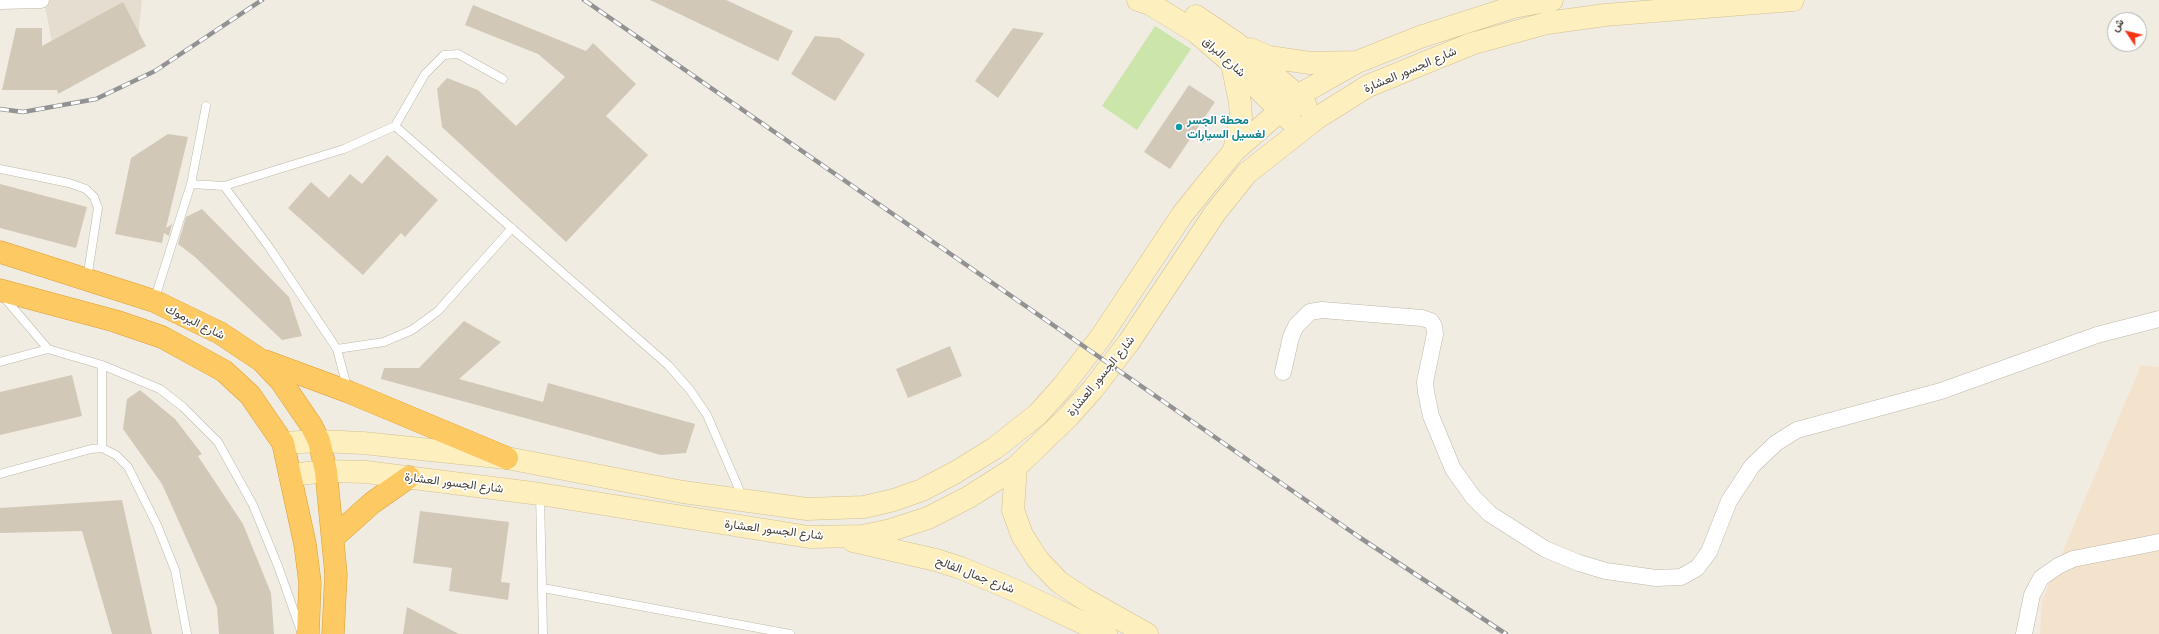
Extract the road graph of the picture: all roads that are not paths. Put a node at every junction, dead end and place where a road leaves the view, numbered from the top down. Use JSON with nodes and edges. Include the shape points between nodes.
{"nodes":[{"id":1,"x":41,"y":0,"type":"edge"},
{"id":2,"x":1138,"y":0,"type":"edge"},
{"id":3,"x":1172,"y":0,"type":"edge"},
{"id":4,"x":1552,"y":0,"type":"edge"},
{"id":5,"x":1793,"y":0,"type":"edge"},
{"id":6,"x":0,"y":1,"type":"edge"},
{"id":7,"x":1234,"y":53,"type":"junction"},
{"id":8,"x":1357,"y":62,"type":"junction"},
{"id":9,"x":503,"y":79,"type":"dead end"},
{"id":10,"x":1297,"y":96,"type":"junction"},
{"id":11,"x":206,"y":106,"type":"dead end"},
{"id":12,"x":1280,"y":110,"type":"junction"},
{"id":13,"x":1316,"y":118,"type":"junction"},
{"id":14,"x":395,"y":126,"type":"junction"},
{"id":15,"x":1298,"y":131,"type":"junction"},
{"id":16,"x":1234,"y":151,"type":"junction"},
{"id":17,"x":0,"y":169,"type":"edge"},
{"id":18,"x":191,"y":184,"type":"junction"},
{"id":19,"x":224,"y":186,"type":"junction"},
{"id":20,"x":512,"y":228,"type":"junction"},
{"id":21,"x":0,"y":252,"type":"edge"},
{"id":22,"x":87,"y":280,"type":"junction"},
{"id":23,"x":0,"y":291,"type":"edge"},
{"id":24,"x":154,"y":301,"type":"junction"},
{"id":25,"x":2159,"y":319,"type":"edge"},
{"id":26,"x":337,"y":349,"type":"junction"},
{"id":27,"x":48,"y":350,"type":"junction"},
{"id":28,"x":262,"y":360,"type":"junction"},
{"id":29,"x":0,"y":362,"type":"edge"},
{"id":30,"x":102,"y":365,"type":"junction"},
{"id":31,"x":1282,"y":372,"type":"dead end"},
{"id":32,"x":349,"y":392,"type":"junction"},
{"id":33,"x":319,"y":441,"type":"junction"},
{"id":34,"x":283,"y":443,"type":"junction"},
{"id":35,"x":102,"y":448,"type":"junction"},
{"id":36,"x":507,"y":458,"type":"junction"},
{"id":37,"x":1016,"y":467,"type":"junction"},
{"id":38,"x":326,"y":471,"type":"junction"},
{"id":39,"x":0,"y":474,"type":"edge"},
{"id":40,"x":290,"y":474,"type":"junction"},
{"id":41,"x":409,"y":477,"type":"junction"},
{"id":42,"x":540,"y":494,"type":"junction"},
{"id":43,"x":743,"y":499,"type":"junction"},
{"id":44,"x":836,"y":537,"type":"junction"},
{"id":45,"x":333,"y":538,"type":"junction"},
{"id":46,"x":2159,"y":542,"type":"edge"},
{"id":47,"x":543,"y":588,"type":"junction"},
{"id":48,"x":187,"y":634,"type":"edge"},
{"id":49,"x":302,"y":634,"type":"edge"},
{"id":50,"x":308,"y":634,"type":"edge"},
{"id":51,"x":333,"y":634,"type":"edge"},
{"id":52,"x":543,"y":634,"type":"edge"},
{"id":53,"x":790,"y":634,"type":"edge"},
{"id":54,"x":1106,"y":634,"type":"edge"},
{"id":55,"x":1147,"y":634,"type":"edge"},
{"id":56,"x":2024,"y":634,"type":"edge"}],
"edges":[{"from":1,"to":6,"type":"street"},
{"from":2,"to":7,"type":"main road","name":"شارع البراق","via":[[1150,4]]},
{"from":3,"to":7,"type":"main road","name":"شارع البراق"},
{"from":4,"to":8,"type":"main road","name":"شارع الجسور العشارة","via":[[1514,7],[1470,20]]},
{"from":5,"to":13,"type":"main road","name":"شارع الجسور العشارة","via":[[1605,15],[1546,23],[1471,44],[1419,64],[1368,86]]},
{"from":7,"to":8,"type":"main road","via":[[1310,63]]},
{"from":7,"to":10,"type":"main road","name":"شارع البراق"},
{"from":7,"to":12,"type":"main road","name":"شارع البراق"},
{"from":7,"to":16,"type":"main road","via":[[1241,117]]},
{"from":8,"to":10,"type":"main road","name":"شارع الجسور العشارة"},
{"from":9,"to":14,"type":"lane","via":[[458,54],[444,55],[425,74]]},
{"from":10,"to":12,"type":"main road","name":"شارع الجسور العشارة"},
{"from":10,"to":13,"type":"main road","name":"شارع البراق"},
{"from":11,"to":18,"type":"lane"},
{"from":12,"to":15,"type":"main road","name":"شارع البراق"},
{"from":12,"to":16,"type":"main road","name":"شارع الجسور العشارة"},
{"from":13,"to":15,"type":"main road","name":"شارع الجسور العشارة"},
{"from":14,"to":19,"type":"lane","via":[[344,149]]},
{"from":14,"to":20,"type":"lane"},
{"from":15,"to":37,"type":"main road","name":"شارع الجسور العشارة","via":[[1234,187],[1093,389]]},
{"from":16,"to":43,"type":"main road","name":"شارع الجسور العشارة","via":[[1182,216],[1101,337],[1063,386],[1038,414],[995,448],[922,490],[864,507],[807,509]]},
{"from":17,"to":22,"type":"lane","via":[[69,183],[86,189],[94,197],[98,208]]},
{"from":18,"to":19,"type":"lane"},
{"from":18,"to":24,"type":"lane"},
{"from":19,"to":26,"type":"lane","via":[[269,247]]},
{"from":20,"to":26,"type":"lane","via":[[438,311],[412,330],[384,342]]},
{"from":20,"to":43,"type":"lane","via":[[668,365],[690,390],[707,415]]},
{"from":21,"to":22,"type":"highway","name":"شارع اليرموك"},
{"from":22,"to":24,"type":"highway","name":"شارع اليرموك"},
{"from":23,"to":27,"type":"lane"},
{"from":23,"to":34,"type":"highway","via":[[115,321],[162,337],[195,354],[224,371],[250,395]]},
{"from":24,"to":28,"type":"highway","name":"شارع اليرموك","via":[[220,333]]},
{"from":25,"to":31,"type":"street","via":[[2090,338],[1941,391],[1797,430],[1776,443],[1752,466],[1730,501],[1709,552],[1697,568],[1681,576],[1656,578],[1606,571],[1545,549],[1490,514],[1473,497],[1453,469],[1428,404],[1425,382],[1435,334],[1431,321],[1422,318],[1322,310],[1310,312],[1296,326]]},
{"from":26,"to":32,"type":"lane"},
{"from":27,"to":29,"type":"lane"},
{"from":27,"to":30,"type":"lane"},
{"from":28,"to":32,"type":"highway"},
{"from":28,"to":33,"type":"highway","name":"شارع اليرموك","via":[[281,382]]},
{"from":30,"to":35,"type":"lane"},
{"from":30,"to":49,"type":"lane","via":[[160,389],[183,407],[218,442],[253,505]]},
{"from":32,"to":36,"type":"highway"},
{"from":33,"to":34,"type":"main road","name":"شارع الجسور العشارة"},
{"from":33,"to":36,"type":"main road","name":"شارع الجسور العشارة","via":[[407,446]]},
{"from":33,"to":38,"type":"highway","name":"شارع اليرموك"},
{"from":34,"to":40,"type":"highway"},
{"from":35,"to":39,"type":"lane"},
{"from":35,"to":48,"type":"lane","via":[[116,454],[128,468],[157,525],[175,570]]},
{"from":36,"to":43,"type":"main road","name":"شارع الجسور العشارة","via":[[683,492]]},
{"from":37,"to":44,"type":"main road","name":"شارع الجسور العشارة","via":[[969,497],[928,518],[863,536]]},
{"from":37,"to":55,"type":"main road","via":[[1013,510],[1022,535],[1038,560],[1059,582]]},
{"from":38,"to":40,"type":"main road"},
{"from":38,"to":41,"type":"main road","name":"شارع الجسور العشارة"},
{"from":38,"to":45,"type":"highway","name":"شارع اليرموك"},
{"from":40,"to":50,"type":"highway","via":[[305,544],[310,583]]},
{"from":41,"to":42,"type":"main road","name":"شارع الجسور العشارة"},
{"from":41,"to":45,"type":"highway","via":[[372,503]]},
{"from":42,"to":44,"type":"main road","name":"شارع الجسور العشارة","via":[[802,536]]},
{"from":42,"to":47,"type":"lane"},
{"from":44,"to":54,"type":"main road","name":"شارع جمال الفالح","via":[[961,568]]},
{"from":45,"to":51,"type":"highway","name":"شارع اليرموك","via":[[336,574]]},
{"from":46,"to":56,"type":"street","via":[[2073,559],[2058,566],[2041,578],[2032,595]]},
{"from":47,"to":52,"type":"lane"},
{"from":47,"to":53,"type":"lane"}]}
